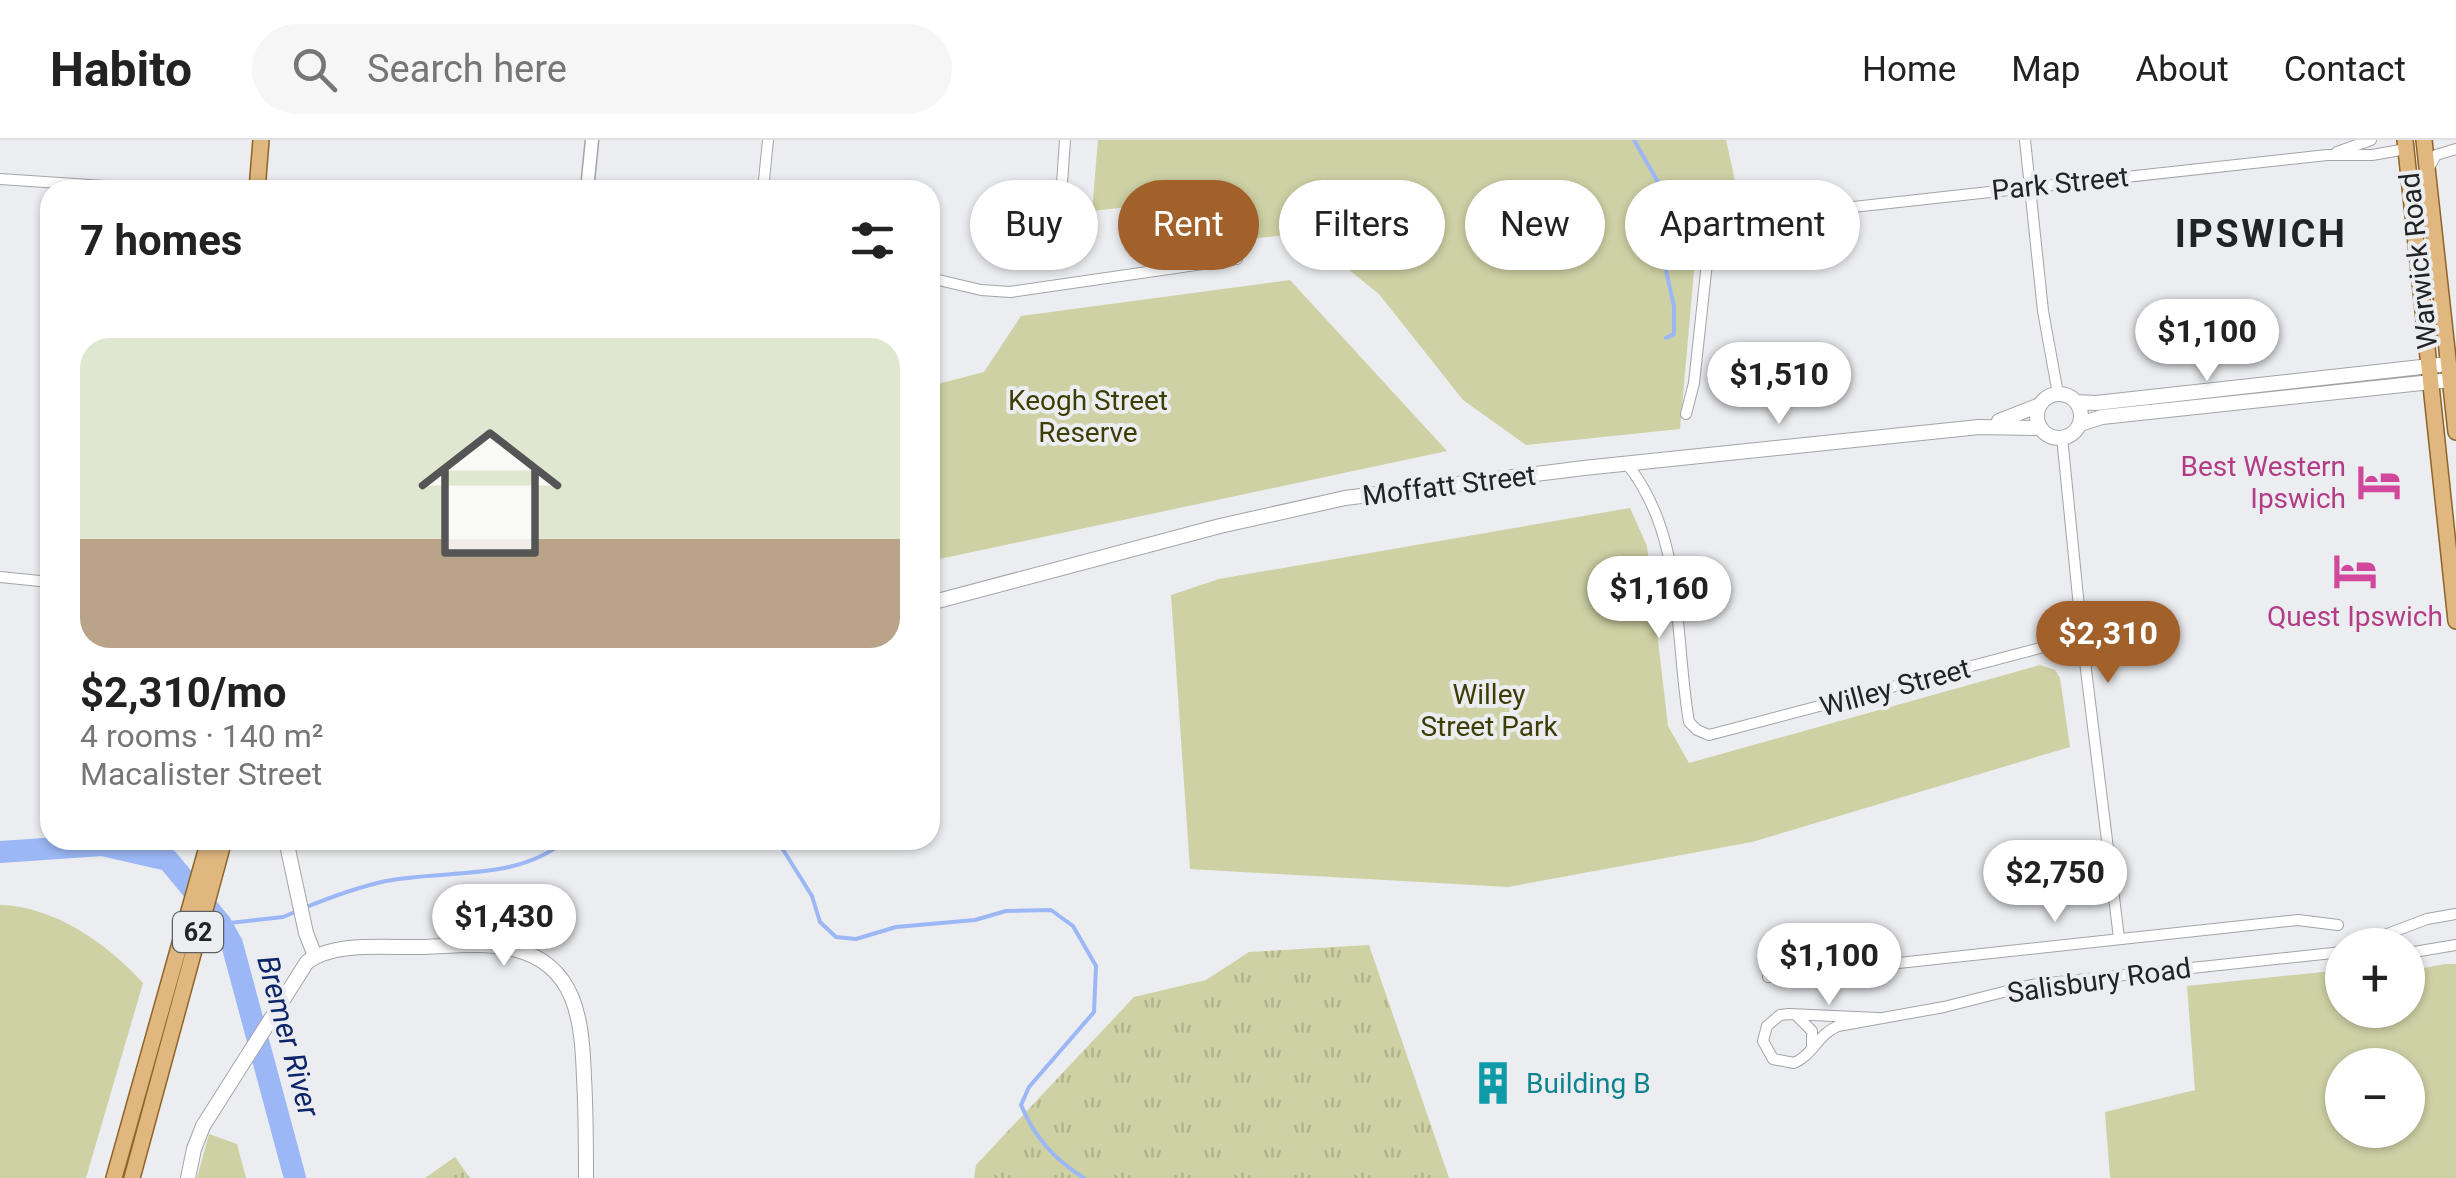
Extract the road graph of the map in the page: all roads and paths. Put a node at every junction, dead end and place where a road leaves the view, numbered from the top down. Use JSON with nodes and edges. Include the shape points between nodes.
{"nodes":[{"id":1,"x":261,"y":140,"type":"edge"},
{"id":2,"x":592,"y":140,"type":"edge"},
{"id":3,"x":768,"y":140,"type":"edge"},
{"id":4,"x":1065,"y":140,"type":"edge"},
{"id":5,"x":2025,"y":140,"type":"edge"},
{"id":6,"x":2371,"y":140,"type":"edge"},
{"id":7,"x":2424,"y":140,"type":"edge"},
{"id":8,"x":2408,"y":143,"type":"edge"},
{"id":9,"x":2448,"y":146,"type":"edge"},
{"id":10,"x":2326,"y":155,"type":"junction"},
{"id":11,"x":2428,"y":170,"type":"junction"},
{"id":12,"x":0,"y":178,"type":"edge"},
{"id":13,"x":258,"y":180,"type":"edge"},
{"id":14,"x":588,"y":180,"type":"edge"},
{"id":15,"x":764,"y":180,"type":"edge"},
{"id":16,"x":1062,"y":180,"type":"edge"},
{"id":17,"x":40,"y":181,"type":"edge"},
{"id":18,"x":2030,"y":186,"type":"junction"},
{"id":19,"x":1161,"y":270,"type":"edge"},
{"id":20,"x":940,"y":280,"type":"edge"},
{"id":21,"x":2453,"y":372,"type":"edge"},
{"id":22,"x":2430,"y":374,"type":"junction"},
{"id":23,"x":2058,"y":394,"type":"junction"},
{"id":24,"x":2076,"y":402,"type":"junction"},
{"id":25,"x":2040,"y":405,"type":"junction"},
{"id":26,"x":1686,"y":414,"type":"dead end"},
{"id":27,"x":2080,"y":424,"type":"junction"},
{"id":28,"x":1979,"y":426,"type":"junction"},
{"id":29,"x":2041,"y":428,"type":"junction"},
{"id":30,"x":2456,"y":432,"type":"edge"},
{"id":31,"x":2062,"y":438,"type":"junction"},
{"id":32,"x":1627,"y":464,"type":"junction"},
{"id":33,"x":0,"y":577,"type":"edge"},
{"id":34,"x":40,"y":581,"type":"edge"},
{"id":35,"x":940,"y":599,"type":"edge"},
{"id":36,"x":2456,"y":622,"type":"edge"},
{"id":37,"x":2082,"y":637,"type":"junction"},
{"id":38,"x":207,"y":850,"type":"edge"},
{"id":39,"x":221,"y":850,"type":"edge"},
{"id":40,"x":289,"y":850,"type":"edge"},
{"id":41,"x":2456,"y":914,"type":"edge"},
{"id":42,"x":2419,"y":924,"type":"junction"},
{"id":43,"x":2338,"y":925,"type":"dead end"},
{"id":44,"x":2407,"y":928,"type":"edge"},
{"id":45,"x":2418,"y":928,"type":"edge"},
{"id":46,"x":2119,"y":938,"type":"junction"},
{"id":47,"x":2456,"y":945,"type":"edge"},
{"id":48,"x":2425,"y":950,"type":"edge"},
{"id":49,"x":2325,"y":953,"type":"edge"},
{"id":50,"x":315,"y":956,"type":"junction"},
{"id":51,"x":1768,"y":977,"type":"dead end"},
{"id":52,"x":1797,"y":1015,"type":"junction"},
{"id":53,"x":1878,"y":1018,"type":"junction"},
{"id":54,"x":166,"y":1023,"type":"junction"},
{"id":55,"x":1812,"y":1048,"type":"junction"},
{"id":56,"x":114,"y":1178,"type":"edge"},
{"id":57,"x":132,"y":1178,"type":"edge"},
{"id":58,"x":188,"y":1178,"type":"edge"},
{"id":59,"x":586,"y":1178,"type":"edge"}],
"edges":[{"from":1,"to":13,"type":"main road"},
{"from":2,"to":14,"type":"street"},
{"from":3,"to":15,"type":"street"},
{"from":4,"to":16,"type":"street"},
{"from":5,"to":18,"type":"street"},
{"from":6,"to":10,"type":"street"},
{"from":7,"to":11,"type":"main road","name":"Warwick Road"},
{"from":8,"to":10,"type":"street","name":"Park Street","via":[[2372,155]]},
{"from":8,"to":22,"type":"main road","name":"Warwick Road"},
{"from":9,"to":11,"type":"street"},
{"from":10,"to":18,"type":"street","name":"Park Street"},
{"from":11,"to":21,"type":"main road","name":"Warwick Road"},
{"from":12,"to":17,"type":"street"},
{"from":18,"to":23,"type":"street"},
{"from":18,"to":26,"type":"street","name":"Park Street","via":[[1726,221],[1710,236]]},
{"from":19,"to":20,"type":"street","via":[[1010,292]]},
{"from":21,"to":22,"type":"main road"},
{"from":21,"to":30,"type":"main road","name":"Warwick Road"},
{"from":22,"to":24,"type":"main road"},
{"from":22,"to":27,"type":"main road"},
{"from":22,"to":36,"type":"main road","name":"Warwick Road"},
{"from":23,"to":24,"type":"main road"},
{"from":23,"to":25,"type":"main road"},
{"from":24,"to":27,"type":"main road"},
{"from":25,"to":28,"type":"main road","name":"Moffatt Street"},
{"from":25,"to":29,"type":"main road"},
{"from":27,"to":31,"type":"main road"},
{"from":28,"to":29,"type":"main road","name":"Moffatt Street"},
{"from":28,"to":32,"type":"main road","name":"Moffatt Street"},
{"from":29,"to":31,"type":"main road"},
{"from":31,"to":37,"type":"street"},
{"from":32,"to":35,"type":"main road","name":"Moffatt Street","via":[[1394,490],[1284,510]]},
{"from":32,"to":37,"type":"street","name":"Willey Street","via":[[1665,538],[1689,722],[1709,735]]},
{"from":33,"to":34,"type":"street"},
{"from":37,"to":46,"type":"street"},
{"from":38,"to":54,"type":"main road","number":"62"},
{"from":39,"to":54,"type":"main road","number":"62"},
{"from":40,"to":50,"type":"main road"},
{"from":41,"to":42,"type":"street"},
{"from":42,"to":44,"type":"street"},
{"from":42,"to":45,"type":"street"},
{"from":43,"to":46,"type":"street","name":"Salisbury Road","via":[[2298,920]]},
{"from":46,"to":51,"type":"street","name":"Salisbury Road"},
{"from":47,"to":48,"type":"street"},
{"from":49,"to":53,"type":"street","name":"Salisbury Road","via":[[2030,985]]},
{"from":50,"to":58,"type":"main road","via":[[299,971],[203,1126]]},
{"from":50,"to":59,"type":"main road","via":[[487,946],[524,952],[548,966],[571,993],[580,1017]]},
{"from":52,"to":53,"type":"street"},
{"from":52,"to":55,"type":"street","via":[[1812,1031]]},
{"from":52,"to":55,"type":"street","via":[[1772,1020],[1765,1048],[1789,1064]]},
{"from":53,"to":55,"type":"street","name":"Salisbury Road","via":[[1832,1028]]},
{"from":54,"to":56,"type":"main road","number":"62"},
{"from":54,"to":57,"type":"main road","number":"62"}]}
